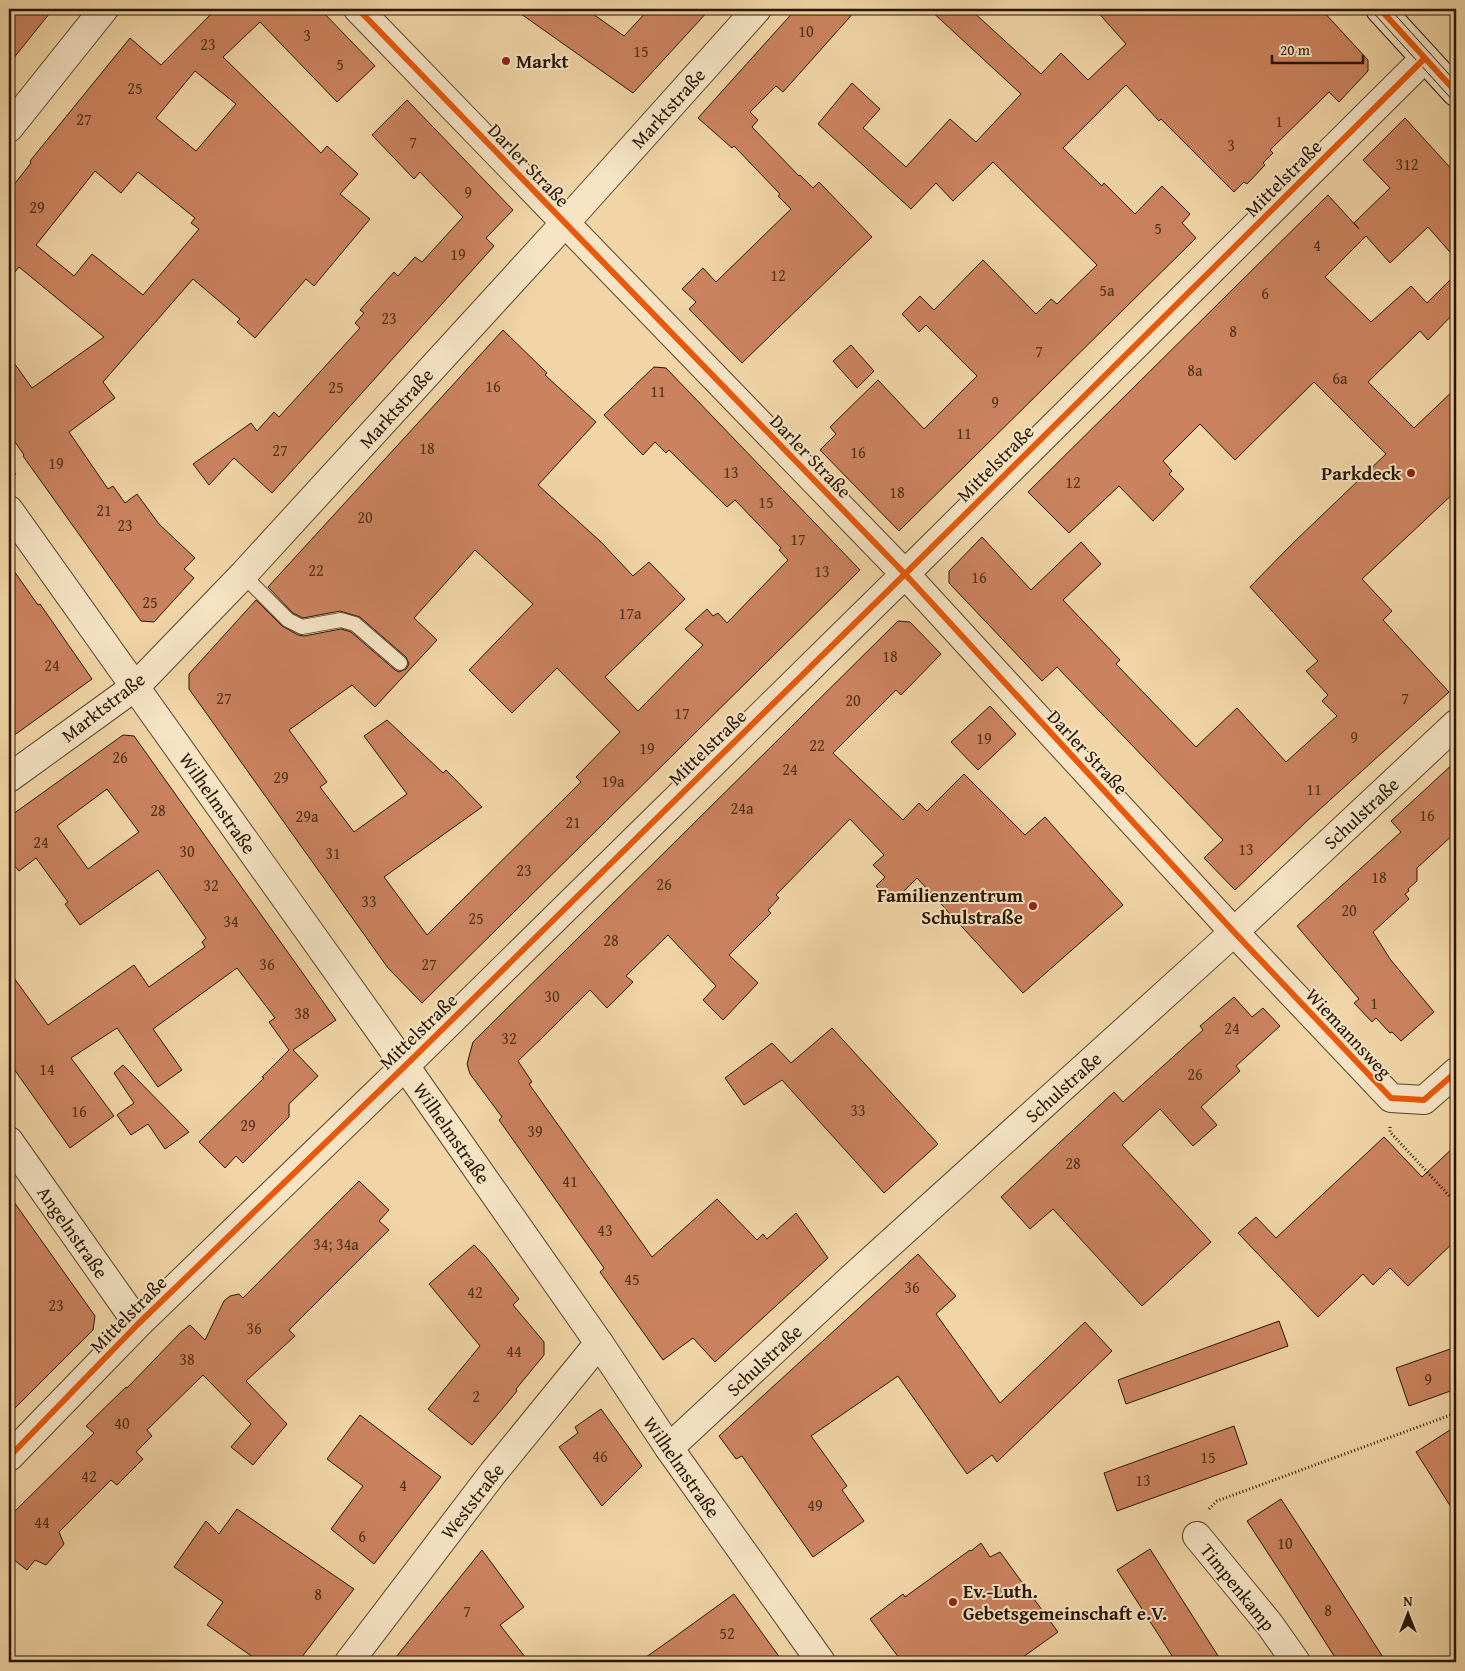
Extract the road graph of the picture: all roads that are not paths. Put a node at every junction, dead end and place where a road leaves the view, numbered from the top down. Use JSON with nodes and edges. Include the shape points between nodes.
{"nodes":[{"id":1,"x":104,"y":9,"type":"edge"},
{"id":2,"x":358,"y":9,"type":"edge"},
{"id":3,"x":757,"y":9,"type":"edge"},
{"id":4,"x":1380,"y":9,"type":"edge"},
{"id":5,"x":1425,"y":58,"type":"junction"},
{"id":6,"x":1456,"y":92,"type":"edge"},
{"id":7,"x":9,"y":128,"type":"edge"},
{"id":8,"x":564,"y":224,"type":"junction"},
{"id":9,"x":9,"y":510,"type":"edge"},
{"id":10,"x":905,"y":574,"type":"junction"},
{"id":11,"x":243,"y":575,"type":"junction"},
{"id":12,"x":400,"y":664,"type":"dead end"},
{"id":13,"x":136,"y":686,"type":"junction"},
{"id":14,"x":1456,"y":724,"type":"edge"},
{"id":15,"x":9,"y":778,"type":"edge"},
{"id":16,"x":1234,"y":932,"type":"junction"},
{"id":17,"x":405,"y":1066,"type":"junction"},
{"id":18,"x":1456,"y":1072,"type":"edge"},
{"id":19,"x":9,"y":1141,"type":"edge"},
{"id":20,"x":138,"y":1324,"type":"junction"},
{"id":21,"x":598,"y":1343,"type":"junction"},
{"id":22,"x":669,"y":1448,"type":"junction"},
{"id":23,"x":9,"y":1457,"type":"edge"},
{"id":24,"x":1197,"y":1536,"type":"road end"},
{"id":25,"x":348,"y":1662,"type":"edge"},
{"id":26,"x":821,"y":1662,"type":"edge"},
{"id":27,"x":1296,"y":1662,"type":"edge"}],
"edges":[{"from":1,"to":7,"type":"street"},
{"from":2,"to":8,"type":"street","name":"Darler Straße"},
{"from":3,"to":8,"type":"street","name":"Marktstraße"},
{"from":4,"to":5,"type":"street"},
{"from":5,"to":6,"type":"street"},
{"from":5,"to":10,"type":"street","name":"Mittelstraße"},
{"from":8,"to":10,"type":"street","name":"Darler Straße"},
{"from":8,"to":11,"type":"street","name":"Marktstraße"},
{"from":9,"to":13,"type":"street","name":"Wilhelmstraße"},
{"from":10,"to":16,"type":"street","name":"Darler Straße"},
{"from":10,"to":17,"type":"street","name":"Mittelstraße"},
{"from":11,"to":12,"type":"lane","via":[[288,620],[302,627],[341,620],[355,624]]},
{"from":11,"to":13,"type":"street","name":"Marktstraße"},
{"from":13,"to":15,"type":"street","name":"Marktstraße"},
{"from":13,"to":17,"type":"street","name":"Wilhelmstraße"},
{"from":14,"to":16,"type":"street","name":"Schulstraße"},
{"from":16,"to":18,"type":"street","name":"Wiemannsweg","via":[[1391,1098],[1424,1100]]},
{"from":16,"to":22,"type":"street","name":"Schulstraße","via":[[860,1270]]},
{"from":17,"to":20,"type":"street","name":"Mittelstraße"},
{"from":17,"to":21,"type":"street","name":"Wilhelmstraße"},
{"from":19,"to":20,"type":"street","name":"Angelnstraße"},
{"from":20,"to":23,"type":"street","name":"Mittelstraße"},
{"from":21,"to":22,"type":"street","name":"Wilhelmstraße"},
{"from":21,"to":25,"type":"street","name":"Weststraße"},
{"from":22,"to":26,"type":"street","name":"Wilhelmstraße"},
{"from":24,"to":27,"type":"street","name":"Timpenkamp"}]}
